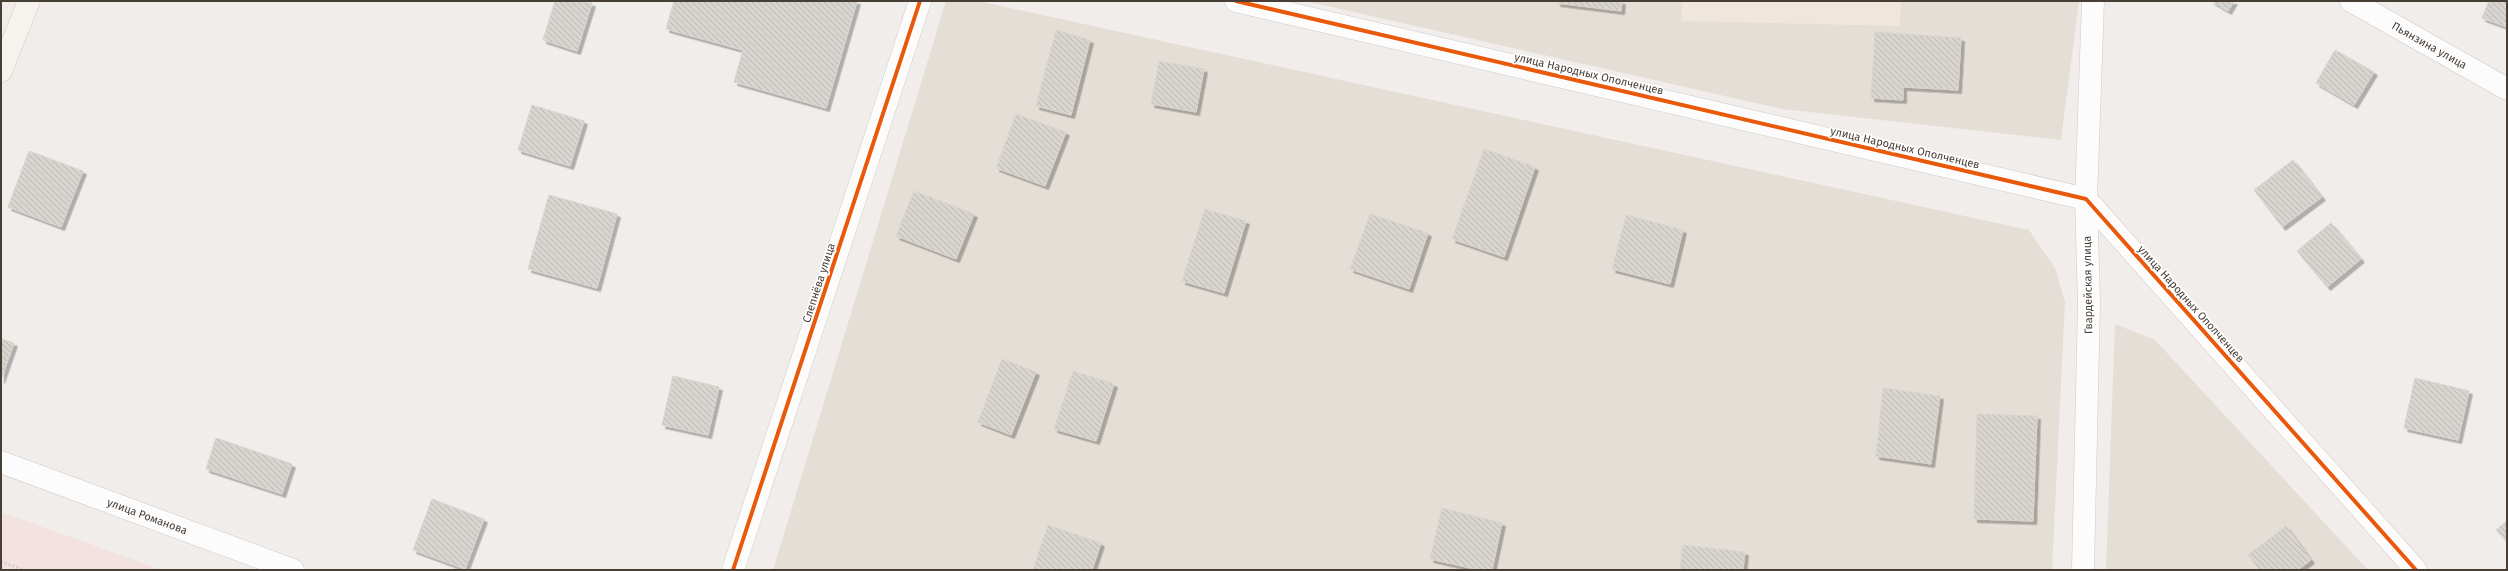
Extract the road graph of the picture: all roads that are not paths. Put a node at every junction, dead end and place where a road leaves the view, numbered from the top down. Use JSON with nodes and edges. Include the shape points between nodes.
{"nodes":[{"id":1,"x":29,"y":1,"type":"edge"},
{"id":2,"x":920,"y":1,"type":"edge"},
{"id":3,"x":1236,"y":1,"type":"edge"},
{"id":4,"x":2093,"y":1,"type":"edge"},
{"id":5,"x":2351,"y":1,"type":"edge"},
{"id":6,"x":1,"y":71,"type":"edge"},
{"id":7,"x":2507,"y":89,"type":"edge"},
{"id":8,"x":2086,"y":199,"type":"junction"},
{"id":9,"x":1,"y":462,"type":"edge"},
{"id":10,"x":293,"y":570,"type":"edge"},
{"id":11,"x":733,"y":570,"type":"edge"},
{"id":12,"x":2083,"y":570,"type":"edge"},
{"id":13,"x":2416,"y":570,"type":"edge"}],
"edges":[{"from":1,"to":6,"type":"main road"},
{"from":2,"to":11,"type":"street","name":"Слепнёва улица"},
{"from":3,"to":8,"type":"street","name":"улица Народных Ополченцев"},
{"from":4,"to":8,"type":"street","name":"Гвардейская улица"},
{"from":5,"to":7,"type":"street","name":"Пьянзина улица"},
{"from":8,"to":12,"type":"street","name":"Гвардейская улица","via":[[2089,302]]},
{"from":8,"to":13,"type":"street","name":"улица Народных Ополченцев"},
{"from":9,"to":10,"type":"street","name":"улица Романова"}]}
